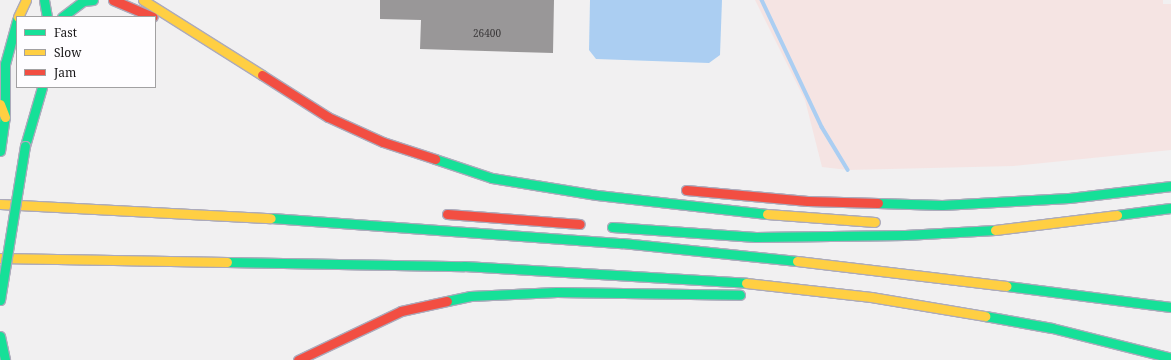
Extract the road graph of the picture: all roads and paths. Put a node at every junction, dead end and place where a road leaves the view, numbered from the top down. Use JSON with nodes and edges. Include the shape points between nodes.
{"nodes":[{"id":1,"x":26,"y":0,"type":"edge"},
{"id":2,"x":44,"y":0,"type":"edge"},
{"id":3,"x":93,"y":0,"type":"edge"},
{"id":4,"x":113,"y":0,"type":"edge"},
{"id":5,"x":143,"y":0,"type":"edge"},
{"id":6,"x":18,"y":16,"type":"edge"},
{"id":7,"x":47,"y":16,"type":"edge"},
{"id":8,"x":63,"y":16,"type":"edge"},
{"id":9,"x":149,"y":16,"type":"edge"},
{"id":10,"x":156,"y":19,"type":"edge"},
{"id":11,"x":16,"y":24,"type":"edge"},
{"id":12,"x":231,"y":58,"type":"junction"},
{"id":13,"x":42,"y":88,"type":"edge"},
{"id":14,"x":0,"y":104,"type":"edge"},
{"id":15,"x":5,"y":117,"type":"junction"},
{"id":16,"x":0,"y":151,"type":"edge"},
{"id":17,"x":476,"y":171,"type":"junction"},
{"id":18,"x":551,"y":177,"type":"dead end"},
{"id":19,"x":1171,"y":186,"type":"edge"},
{"id":20,"x":675,"y":190,"type":"dead end"},
{"id":21,"x":1171,"y":201,"type":"edge"},
{"id":22,"x":0,"y":204,"type":"edge"},
{"id":23,"x":222,"y":205,"type":"dead end"},
{"id":24,"x":1171,"y":208,"type":"edge"},
{"id":25,"x":438,"y":214,"type":"dead end"},
{"id":26,"x":964,"y":221,"type":"dead end"},
{"id":27,"x":889,"y":222,"type":"dead end"},
{"id":28,"x":587,"y":225,"type":"dead end"},
{"id":29,"x":602,"y":226,"type":"dead end"},
{"id":30,"x":0,"y":258,"type":"edge"},
{"id":31,"x":871,"y":297,"type":"junction"},
{"id":32,"x":0,"y":300,"type":"edge"},
{"id":33,"x":1171,"y":307,"type":"edge"},
{"id":34,"x":0,"y":336,"type":"edge"},
{"id":35,"x":337,"y":338,"type":"junction"},
{"id":36,"x":1171,"y":358,"type":"edge"},
{"id":37,"x":4,"y":360,"type":"edge"},
{"id":38,"x":285,"y":360,"type":"edge"},
{"id":39,"x":298,"y":360,"type":"edge"}],
"edges":[{"from":1,"to":6,"type":"main road"},
{"from":2,"to":7,"type":"main road"},
{"from":3,"to":8,"type":"main road","via":[[83,1]]},
{"from":4,"to":9,"type":"main road"},
{"from":5,"to":12,"type":"main road"},
{"from":10,"to":12,"type":"main road"},
{"from":11,"to":15,"type":"main road","via":[[5,64]]},
{"from":12,"to":17,"type":"main road","via":[[328,118],[383,142]]},
{"from":13,"to":32,"type":"main road","bridge":true,"via":[[25,146]]},
{"from":14,"to":15,"type":"main road"},
{"from":15,"to":16,"type":"main road"},
{"from":17,"to":18,"type":"main road"},
{"from":17,"to":27,"type":"main road","via":[[542,188],[597,195],[799,218]]},
{"from":19,"to":20,"type":"main road","via":[[1069,198],[942,205],[808,201]]},
{"from":21,"to":26,"type":"main road","via":[[1020,218]]},
{"from":22,"to":23,"type":"main road"},
{"from":22,"to":33,"type":"main road","via":[[375,223],[622,243],[900,272]]},
{"from":24,"to":29,"type":"main road","via":[[991,230],[855,237],[756,237]]},
{"from":25,"to":28,"type":"main road"},
{"from":30,"to":31,"type":"main road","via":[[495,267],[707,279]]},
{"from":31,"to":35,"type":"main road","via":[[557,292],[470,296],[401,312]]},
{"from":31,"to":36,"type":"main road","via":[[1052,328]]},
{"from":34,"to":37,"type":"main road"},
{"from":35,"to":38,"type":"main road"},
{"from":35,"to":39,"type":"main road"}]}
